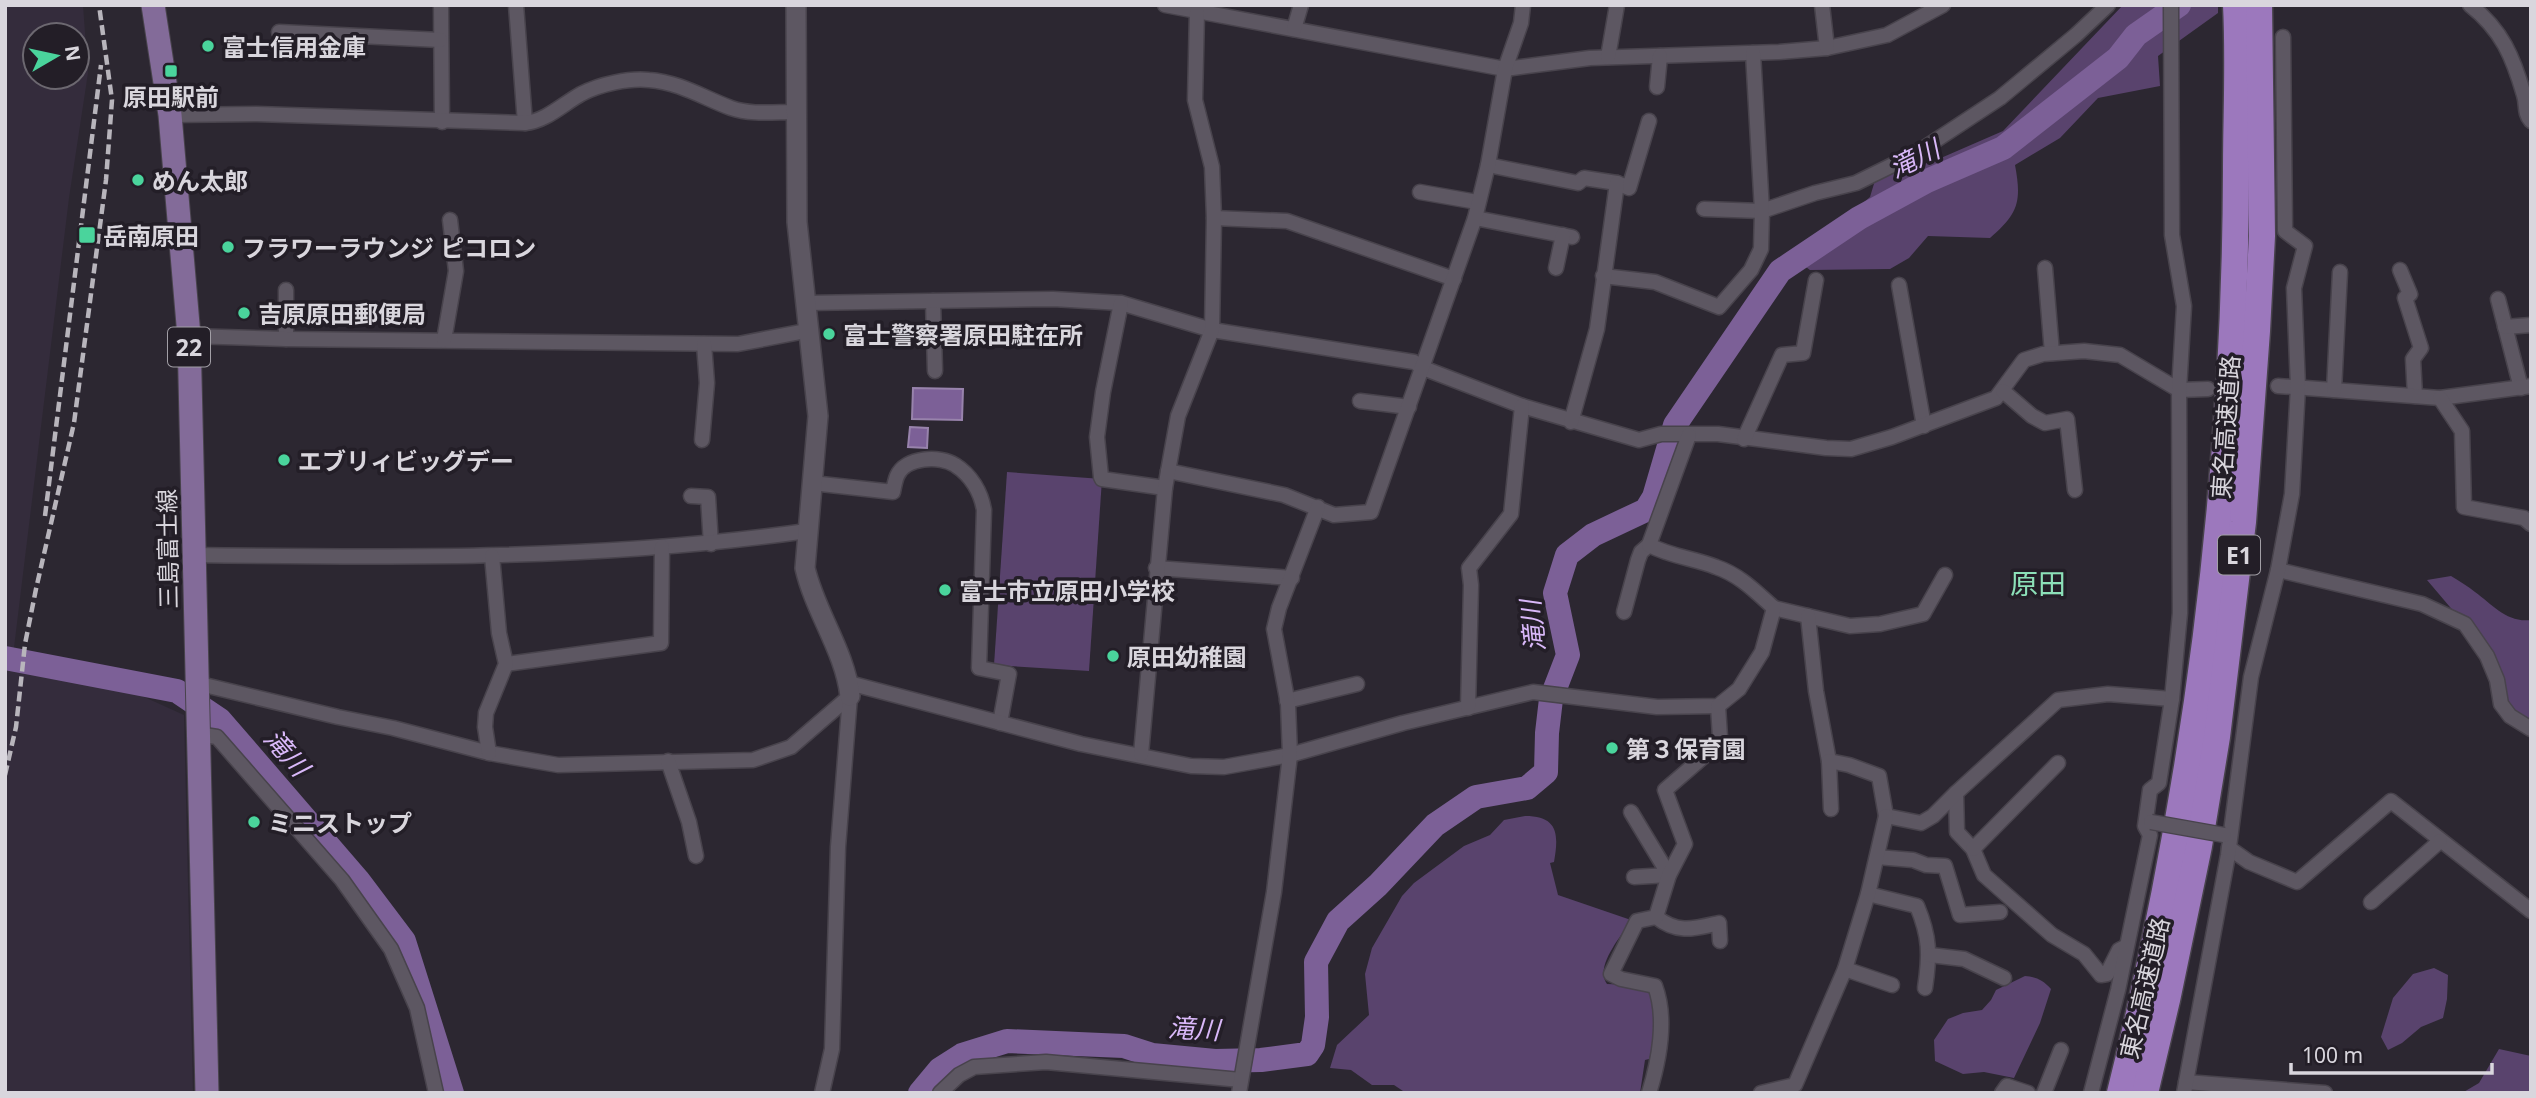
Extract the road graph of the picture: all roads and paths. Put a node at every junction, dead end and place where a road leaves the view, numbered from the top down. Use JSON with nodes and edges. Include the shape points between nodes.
{"nodes":[{"id":1,"x":153,"y":5,"type":"edge"},
{"id":2,"x":441,"y":5,"type":"edge"},
{"id":3,"x":516,"y":5,"type":"edge"},
{"id":4,"x":796,"y":5,"type":"edge"},
{"id":5,"x":1165,"y":5,"type":"edge"},
{"id":6,"x":1301,"y":5,"type":"edge"},
{"id":7,"x":1523,"y":5,"type":"edge"},
{"id":8,"x":1618,"y":5,"type":"edge"},
{"id":9,"x":1822,"y":5,"type":"edge"},
{"id":10,"x":1943,"y":5,"type":"edge"},
{"id":11,"x":2108,"y":5,"type":"edge"},
{"id":12,"x":2171,"y":5,"type":"edge"},
{"id":13,"x":2470,"y":5,"type":"edge"},
{"id":14,"x":2248,"y":8,"type":"edge"},
{"id":15,"x":1197,"y":12,"type":"junction"},
{"id":16,"x":1294,"y":29,"type":"junction"},
{"id":17,"x":279,"y":32,"type":"dead end"},
{"id":18,"x":2283,"y":37,"type":"dead end"},
{"id":19,"x":440,"y":40,"type":"junction"},
{"id":20,"x":1827,"y":48,"type":"junction"},
{"id":21,"x":1753,"y":53,"type":"junction"},
{"id":22,"x":1660,"y":56,"type":"junction"},
{"id":23,"x":1608,"y":57,"type":"junction"},
{"id":24,"x":1505,"y":69,"type":"junction"},
{"id":25,"x":1657,"y":87,"type":"dead end"},
{"id":26,"x":2527,"y":94,"type":"edge"},
{"id":27,"x":795,"y":112,"type":"junction"},
{"id":28,"x":170,"y":115,"type":"junction"},
{"id":29,"x":1649,"y":121,"type":"dead end"},
{"id":30,"x":2531,"y":121,"type":"edge"},
{"id":31,"x":442,"y":122,"type":"junction"},
{"id":32,"x":525,"y":124,"type":"junction"},
{"id":33,"x":1488,"y":165,"type":"junction"},
{"id":34,"x":1618,"y":183,"type":"junction"},
{"id":35,"x":1420,"y":192,"type":"dead end"},
{"id":36,"x":1477,"y":202,"type":"junction"},
{"id":37,"x":1704,"y":209,"type":"dead end"},
{"id":38,"x":1762,"y":211,"type":"junction"},
{"id":39,"x":1214,"y":218,"type":"junction"},
{"id":40,"x":1475,"y":218,"type":"junction"},
{"id":41,"x":450,"y":220,"type":"dead end"},
{"id":42,"x":1556,"y":268,"type":"dead end"},
{"id":43,"x":2045,"y":268,"type":"dead end"},
{"id":44,"x":2400,"y":270,"type":"dead end"},
{"id":45,"x":2340,"y":272,"type":"dead end"},
{"id":46,"x":1603,"y":276,"type":"junction"},
{"id":47,"x":1454,"y":279,"type":"junction"},
{"id":48,"x":1816,"y":280,"type":"dead end"},
{"id":49,"x":1899,"y":285,"type":"dead end"},
{"id":50,"x":286,"y":290,"type":"dead end"},
{"id":51,"x":2498,"y":299,"type":"dead end"},
{"id":52,"x":933,"y":301,"type":"junction"},
{"id":53,"x":807,"y":303,"type":"junction"},
{"id":54,"x":1121,"y":303,"type":"junction"},
{"id":55,"x":2531,"y":325,"type":"edge"},
{"id":56,"x":2505,"y":327,"type":"junction"},
{"id":57,"x":811,"y":330,"type":"junction"},
{"id":58,"x":1212,"y":330,"type":"junction"},
{"id":59,"x":189,"y":336,"type":"junction"},
{"id":60,"x":286,"y":339,"type":"junction"},
{"id":61,"x":444,"y":340,"type":"junction"},
{"id":62,"x":704,"y":344,"type":"junction"},
{"id":63,"x":2052,"y":354,"type":"junction"},
{"id":64,"x":1423,"y":368,"type":"junction"},
{"id":65,"x":935,"y":371,"type":"dead end"},
{"id":66,"x":2278,"y":386,"type":"dead end"},
{"id":67,"x":2298,"y":387,"type":"junction"},
{"id":68,"x":2526,"y":387,"type":"edge"},
{"id":69,"x":2208,"y":389,"type":"dead end"},
{"id":70,"x":2179,"y":390,"type":"junction"},
{"id":71,"x":2334,"y":390,"type":"junction"},
{"id":72,"x":2003,"y":391,"type":"junction"},
{"id":73,"x":2415,"y":396,"type":"junction"},
{"id":74,"x":2440,"y":398,"type":"junction"},
{"id":75,"x":1360,"y":401,"type":"dead end"},
{"id":76,"x":1522,"y":406,"type":"junction"},
{"id":77,"x":1409,"y":407,"type":"junction"},
{"id":78,"x":1572,"y":422,"type":"junction"},
{"id":79,"x":1924,"y":426,"type":"junction"},
{"id":80,"x":1689,"y":435,"type":"junction"},
{"id":81,"x":1744,"y":439,"type":"junction"},
{"id":82,"x":702,"y":440,"type":"dead end"},
{"id":83,"x":1168,"y":471,"type":"junction"},
{"id":84,"x":812,"y":482,"type":"junction"},
{"id":85,"x":1165,"y":488,"type":"junction"},
{"id":86,"x":2074,"y":490,"type":"dead end"},
{"id":87,"x":691,"y":496,"type":"dead end"},
{"id":88,"x":1318,"y":507,"type":"junction"},
{"id":89,"x":2531,"y":524,"type":"edge"},
{"id":90,"x":807,"y":531,"type":"junction"},
{"id":91,"x":711,"y":544,"type":"junction"},
{"id":92,"x":1649,"y":545,"type":"junction"},
{"id":93,"x":662,"y":547,"type":"junction"},
{"id":94,"x":194,"y":555,"type":"junction"},
{"id":95,"x":492,"y":556,"type":"junction"},
{"id":96,"x":1156,"y":568,"type":"junction"},
{"id":97,"x":2278,"y":570,"type":"junction"},
{"id":98,"x":1945,"y":575,"type":"dead end"},
{"id":99,"x":1292,"y":578,"type":"junction"},
{"id":100,"x":1774,"y":608,"type":"junction"},
{"id":101,"x":1624,"y":612,"type":"dead end"},
{"id":102,"x":1808,"y":616,"type":"junction"},
{"id":103,"x":506,"y":664,"type":"junction"},
{"id":104,"x":1357,"y":684,"type":"dead end"},
{"id":105,"x":197,"y":687,"type":"junction"},
{"id":106,"x":850,"y":689,"type":"junction"},
{"id":107,"x":2172,"y":699,"type":"junction"},
{"id":108,"x":1287,"y":701,"type":"junction"},
{"id":109,"x":1718,"y":706,"type":"junction"},
{"id":110,"x":1468,"y":708,"type":"junction"},
{"id":111,"x":1000,"y":723,"type":"junction"},
{"id":112,"x":198,"y":724,"type":"junction"},
{"id":113,"x":2531,"y":729,"type":"edge"},
{"id":114,"x":489,"y":752,"type":"junction"},
{"id":115,"x":1141,"y":754,"type":"junction"},
{"id":116,"x":1290,"y":755,"type":"junction"},
{"id":117,"x":668,"y":761,"type":"junction"},
{"id":118,"x":1829,"y":761,"type":"junction"},
{"id":119,"x":2058,"y":763,"type":"dead end"},
{"id":120,"x":1956,"y":793,"type":"junction"},
{"id":121,"x":1831,"y":809,"type":"dead end"},
{"id":122,"x":1631,"y":812,"type":"dead end"},
{"id":123,"x":1886,"y":816,"type":"junction"},
{"id":124,"x":2151,"y":822,"type":"dead end"},
{"id":125,"x":2227,"y":841,"type":"junction"},
{"id":126,"x":2440,"y":841,"type":"junction"},
{"id":127,"x":1973,"y":849,"type":"junction"},
{"id":128,"x":696,"y":856,"type":"dead end"},
{"id":129,"x":1877,"y":857,"type":"junction"},
{"id":130,"x":1669,"y":876,"type":"junction"},
{"id":131,"x":1634,"y":877,"type":"dead end"},
{"id":132,"x":1868,"y":894,"type":"junction"},
{"id":133,"x":2371,"y":902,"type":"dead end"},
{"id":134,"x":2531,"y":911,"type":"edge"},
{"id":135,"x":2000,"y":912,"type":"dead end"},
{"id":136,"x":1656,"y":916,"type":"junction"},
{"id":137,"x":1720,"y":941,"type":"dead end"},
{"id":138,"x":2127,"y":945,"type":"junction"},
{"id":139,"x":1930,"y":955,"type":"junction"},
{"id":140,"x":1845,"y":969,"type":"junction"},
{"id":141,"x":2004,"y":978,"type":"dead end"},
{"id":142,"x":1892,"y":985,"type":"dead end"},
{"id":143,"x":1926,"y":988,"type":"dead end"},
{"id":144,"x":2061,"y":1049,"type":"dead end"},
{"id":145,"x":1240,"y":1086,"type":"edge"},
{"id":146,"x":2185,"y":1087,"type":"edge"},
{"id":147,"x":206,"y":1093,"type":"edge"},
{"id":148,"x":436,"y":1093,"type":"edge"},
{"id":149,"x":822,"y":1093,"type":"edge"},
{"id":150,"x":940,"y":1093,"type":"edge"},
{"id":151,"x":1649,"y":1093,"type":"edge"},
{"id":152,"x":1762,"y":1093,"type":"edge"},
{"id":153,"x":2001,"y":1093,"type":"edge"},
{"id":154,"x":2028,"y":1093,"type":"edge"},
{"id":155,"x":2044,"y":1093,"type":"edge"},
{"id":156,"x":2091,"y":1093,"type":"edge"},
{"id":157,"x":2120,"y":1093,"type":"edge"},
{"id":158,"x":2145,"y":1093,"type":"edge"},
{"id":159,"x":2325,"y":1093,"type":"edge"}],
"edges":[{"from":1,"to":28,"type":"main road","name":"三島富士線","number":"22"},
{"from":2,"to":19,"type":"street"},
{"from":3,"to":32,"type":"street"},
{"from":4,"to":27,"type":"street"},
{"from":5,"to":15,"type":"street"},
{"from":6,"to":16,"type":"street"},
{"from":7,"to":24,"type":"street"},
{"from":8,"to":23,"type":"street"},
{"from":9,"to":20,"type":"street"},
{"from":10,"to":20,"type":"street","via":[[1887,35]]},
{"from":11,"to":38,"type":"street","via":[[2000,97],[1915,154],[1856,183]]},
{"from":12,"to":70,"type":"street","via":[[2172,235],[2184,306]]},
{"from":13,"to":26,"type":"street","via":[[2501,36]]},
{"from":14,"to":157,"type":"highway","name":"東名高速道路","number":"E1","via":[[2228,409],[2214,567],[2168,878]]},
{"from":14,"to":158,"type":"highway","name":"東名高速道路","number":"E1","via":[[2262,236],[2243,523],[2206,805]]},
{"from":15,"to":16,"type":"street"},
{"from":15,"to":39,"type":"street","via":[[1195,100],[1212,167]]},
{"from":16,"to":24,"type":"street"},
{"from":17,"to":19,"type":"street"},
{"from":18,"to":67,"type":"street","via":[[2285,231],[2305,246],[2294,288]]},
{"from":19,"to":31,"type":"street"},
{"from":20,"to":21,"type":"street"},
{"from":21,"to":22,"type":"street"},
{"from":21,"to":38,"type":"street"},
{"from":22,"to":23,"type":"street"},
{"from":22,"to":25,"type":"street"},
{"from":23,"to":24,"type":"street"},
{"from":24,"to":33,"type":"street"},
{"from":26,"to":30,"type":"street"},
{"from":27,"to":32,"type":"street","via":[[733,108],[685,88],[649,80],[584,92]]},
{"from":27,"to":53,"type":"street","via":[[797,222]]},
{"from":28,"to":31,"type":"street"},
{"from":28,"to":59,"type":"main road","name":"三島富士線","number":"22"},
{"from":29,"to":34,"type":"street","via":[[1629,188]]},
{"from":31,"to":32,"type":"street"},
{"from":33,"to":34,"type":"street","via":[[1578,183],[1584,178]]},
{"from":33,"to":36,"type":"street"},
{"from":34,"to":46,"type":"street"},
{"from":35,"to":36,"type":"street"},
{"from":36,"to":40,"type":"street"},
{"from":37,"to":38,"type":"street"},
{"from":38,"to":46,"type":"street","via":[[1761,249],[1751,270],[1719,307],[1655,282]]},
{"from":39,"to":47,"type":"street","via":[[1287,221]]},
{"from":39,"to":58,"type":"street"},
{"from":40,"to":42,"type":"street","via":[[1567,236]]},
{"from":40,"to":47,"type":"street"},
{"from":41,"to":61,"type":"street","via":[[456,271]]},
{"from":43,"to":63,"type":"street"},
{"from":44,"to":73,"type":"street","via":[[2421,348],[2413,359]]},
{"from":45,"to":71,"type":"street"},
{"from":46,"to":78,"type":"street","via":[[1597,329]]},
{"from":47,"to":64,"type":"street"},
{"from":48,"to":81,"type":"street","via":[[1802,353],[1782,355]]},
{"from":49,"to":79,"type":"street"},
{"from":50,"to":60,"type":"street"},
{"from":51,"to":56,"type":"street"},
{"from":52,"to":53,"type":"street"},
{"from":52,"to":54,"type":"street"},
{"from":52,"to":65,"type":"street"},
{"from":53,"to":57,"type":"street"},
{"from":54,"to":58,"type":"street"},
{"from":54,"to":85,"type":"street","via":[[1097,437],[1101,477]]},
{"from":55,"to":56,"type":"street"},
{"from":56,"to":68,"type":"street"},
{"from":57,"to":62,"type":"street","via":[[738,344]]},
{"from":57,"to":84,"type":"street","via":[[818,416]]},
{"from":58,"to":64,"type":"street","via":[[1414,362]]},
{"from":58,"to":83,"type":"street","via":[[1178,416]]},
{"from":59,"to":60,"type":"street"},
{"from":59,"to":94,"type":"main road","name":"三島富士線","number":"22"},
{"from":60,"to":61,"type":"street"},
{"from":61,"to":62,"type":"street"},
{"from":62,"to":82,"type":"street","via":[[707,383]]},
{"from":63,"to":70,"type":"street","via":[[2120,355]]},
{"from":63,"to":72,"type":"street","via":[[2024,360]]},
{"from":64,"to":76,"type":"street"},
{"from":64,"to":77,"type":"street"},
{"from":66,"to":67,"type":"street"},
{"from":67,"to":71,"type":"street"},
{"from":67,"to":97,"type":"street","via":[[2292,494]]},
{"from":68,"to":74,"type":"street"},
{"from":69,"to":70,"type":"street"},
{"from":70,"to":107,"type":"street","via":[[2180,613]]},
{"from":71,"to":73,"type":"street"},
{"from":72,"to":79,"type":"street","via":[[1996,398]]},
{"from":72,"to":86,"type":"street","via":[[2045,423],[2067,419]]},
{"from":73,"to":74,"type":"street"},
{"from":74,"to":89,"type":"street","via":[[2462,431],[2465,507],[2524,517]]},
{"from":75,"to":77,"type":"street"},
{"from":76,"to":78,"type":"street"},
{"from":76,"to":110,"type":"street","via":[[1511,514],[1469,568]]},
{"from":77,"to":88,"type":"street","via":[[1371,512],[1334,515]]},
{"from":78,"to":80,"type":"street","via":[[1639,440],[1661,434]]},
{"from":79,"to":81,"type":"street","via":[[1851,449]]},
{"from":80,"to":81,"type":"street"},
{"from":80,"to":92,"type":"street"},
{"from":83,"to":85,"type":"street"},
{"from":83,"to":88,"type":"street","via":[[1284,495]]},
{"from":84,"to":90,"type":"street"},
{"from":84,"to":111,"type":"street","via":[[894,492],[897,474],[911,461],[930,460],[953,463],[967,474],[978,489],[984,510],[979,668],[1009,674]]},
{"from":85,"to":96,"type":"street"},
{"from":87,"to":91,"type":"street","via":[[708,497]]},
{"from":88,"to":99,"type":"street"},
{"from":90,"to":91,"type":"street"},
{"from":90,"to":106,"type":"street","via":[[805,568],[810,592]]},
{"from":91,"to":93,"type":"street"},
{"from":92,"to":100,"type":"street","via":[[1716,566],[1743,580]]},
{"from":92,"to":101,"type":"street","via":[[1638,560]]},
{"from":93,"to":95,"type":"street"},
{"from":93,"to":103,"type":"street","via":[[661,643]]},
{"from":94,"to":95,"type":"street"},
{"from":94,"to":105,"type":"main road","name":"三島富士線","number":"22"},
{"from":95,"to":103,"type":"street"},
{"from":96,"to":99,"type":"street"},
{"from":96,"to":115,"type":"street"},
{"from":97,"to":113,"type":"street","via":[[2422,604],[2465,624],[2487,656],[2501,704]]},
{"from":97,"to":125,"type":"street","via":[[2251,677]]},
{"from":98,"to":102,"type":"street","via":[[1923,614],[1850,626]]},
{"from":99,"to":108,"type":"street","via":[[1274,629]]},
{"from":100,"to":102,"type":"street"},
{"from":100,"to":109,"type":"street","via":[[1762,652],[1739,689]]},
{"from":102,"to":118,"type":"street"},
{"from":103,"to":114,"type":"street","via":[[486,713]]},
{"from":104,"to":108,"type":"street"},
{"from":105,"to":112,"type":"main road","name":"三島富士線","number":"22"},
{"from":105,"to":114,"type":"street"},
{"from":106,"to":111,"type":"street"},
{"from":106,"to":117,"type":"street","via":[[791,747],[753,760]]},
{"from":106,"to":149,"type":"street","via":[[838,847],[832,1049]]},
{"from":107,"to":120,"type":"street","via":[[2108,694],[2058,700]]},
{"from":107,"to":138,"type":"street","via":[[2159,783],[2150,790],[2145,826],[2150,835]]},
{"from":108,"to":116,"type":"street"},
{"from":109,"to":110,"type":"street","via":[[1657,707],[1534,692]]},
{"from":109,"to":130,"type":"street","via":[[1720,737],[1665,790],[1685,844]]},
{"from":110,"to":116,"type":"street"},
{"from":111,"to":115,"type":"street"},
{"from":112,"to":147,"type":"main road","name":"三島富士線","number":"22"},
{"from":112,"to":148,"type":"street","via":[[217,737],[342,880],[391,949],[417,1008]]},
{"from":114,"to":117,"type":"street","via":[[558,765]]},
{"from":115,"to":116,"type":"street","via":[[1191,766],[1224,767]]},
{"from":116,"to":145,"type":"street","via":[[1274,892]]},
{"from":117,"to":128,"type":"street"},
{"from":118,"to":121,"type":"street"},
{"from":118,"to":123,"type":"street","via":[[1879,776]]},
{"from":119,"to":127,"type":"street"},
{"from":120,"to":123,"type":"street","via":[[1921,823]]},
{"from":120,"to":127,"type":"street","via":[[1957,832]]},
{"from":122,"to":130,"type":"street"},
{"from":123,"to":129,"type":"street"},
{"from":124,"to":125,"type":"street","bridge":true},
{"from":125,"to":126,"type":"street","via":[[2249,862],[2297,881],[2390,802]]},
{"from":125,"to":146,"type":"street"},
{"from":126,"to":133,"type":"street"},
{"from":126,"to":134,"type":"street"},
{"from":127,"to":138,"type":"street","via":[[1984,875],[2052,936],[2084,954],[2101,975],[2107,974],[2119,950]]},
{"from":129,"to":132,"type":"street"},
{"from":129,"to":135,"type":"street","via":[[1945,866],[1960,915]]},
{"from":130,"to":131,"type":"street"},
{"from":130,"to":136,"type":"street"},
{"from":132,"to":139,"type":"street","via":[[1917,906]]},
{"from":132,"to":140,"type":"street"},
{"from":136,"to":137,"type":"street","via":[[1669,927],[1695,929],[1719,923]]},
{"from":136,"to":151,"type":"street","via":[[1637,921],[1611,974],[1655,986],[1659,996],[1656,1070]]},
{"from":138,"to":156,"type":"street"},
{"from":139,"to":141,"type":"street","via":[[1964,959]]},
{"from":139,"to":143,"type":"street"},
{"from":140,"to":142,"type":"street"},
{"from":140,"to":152,"type":"street","via":[[1795,1085]]},
{"from":144,"to":155,"type":"street"},
{"from":145,"to":150,"type":"street","via":[[1046,1062],[974,1068]]},
{"from":146,"to":159,"type":"street"},
{"from":153,"to":154,"type":"street","via":[[2007,1086]]}]}
